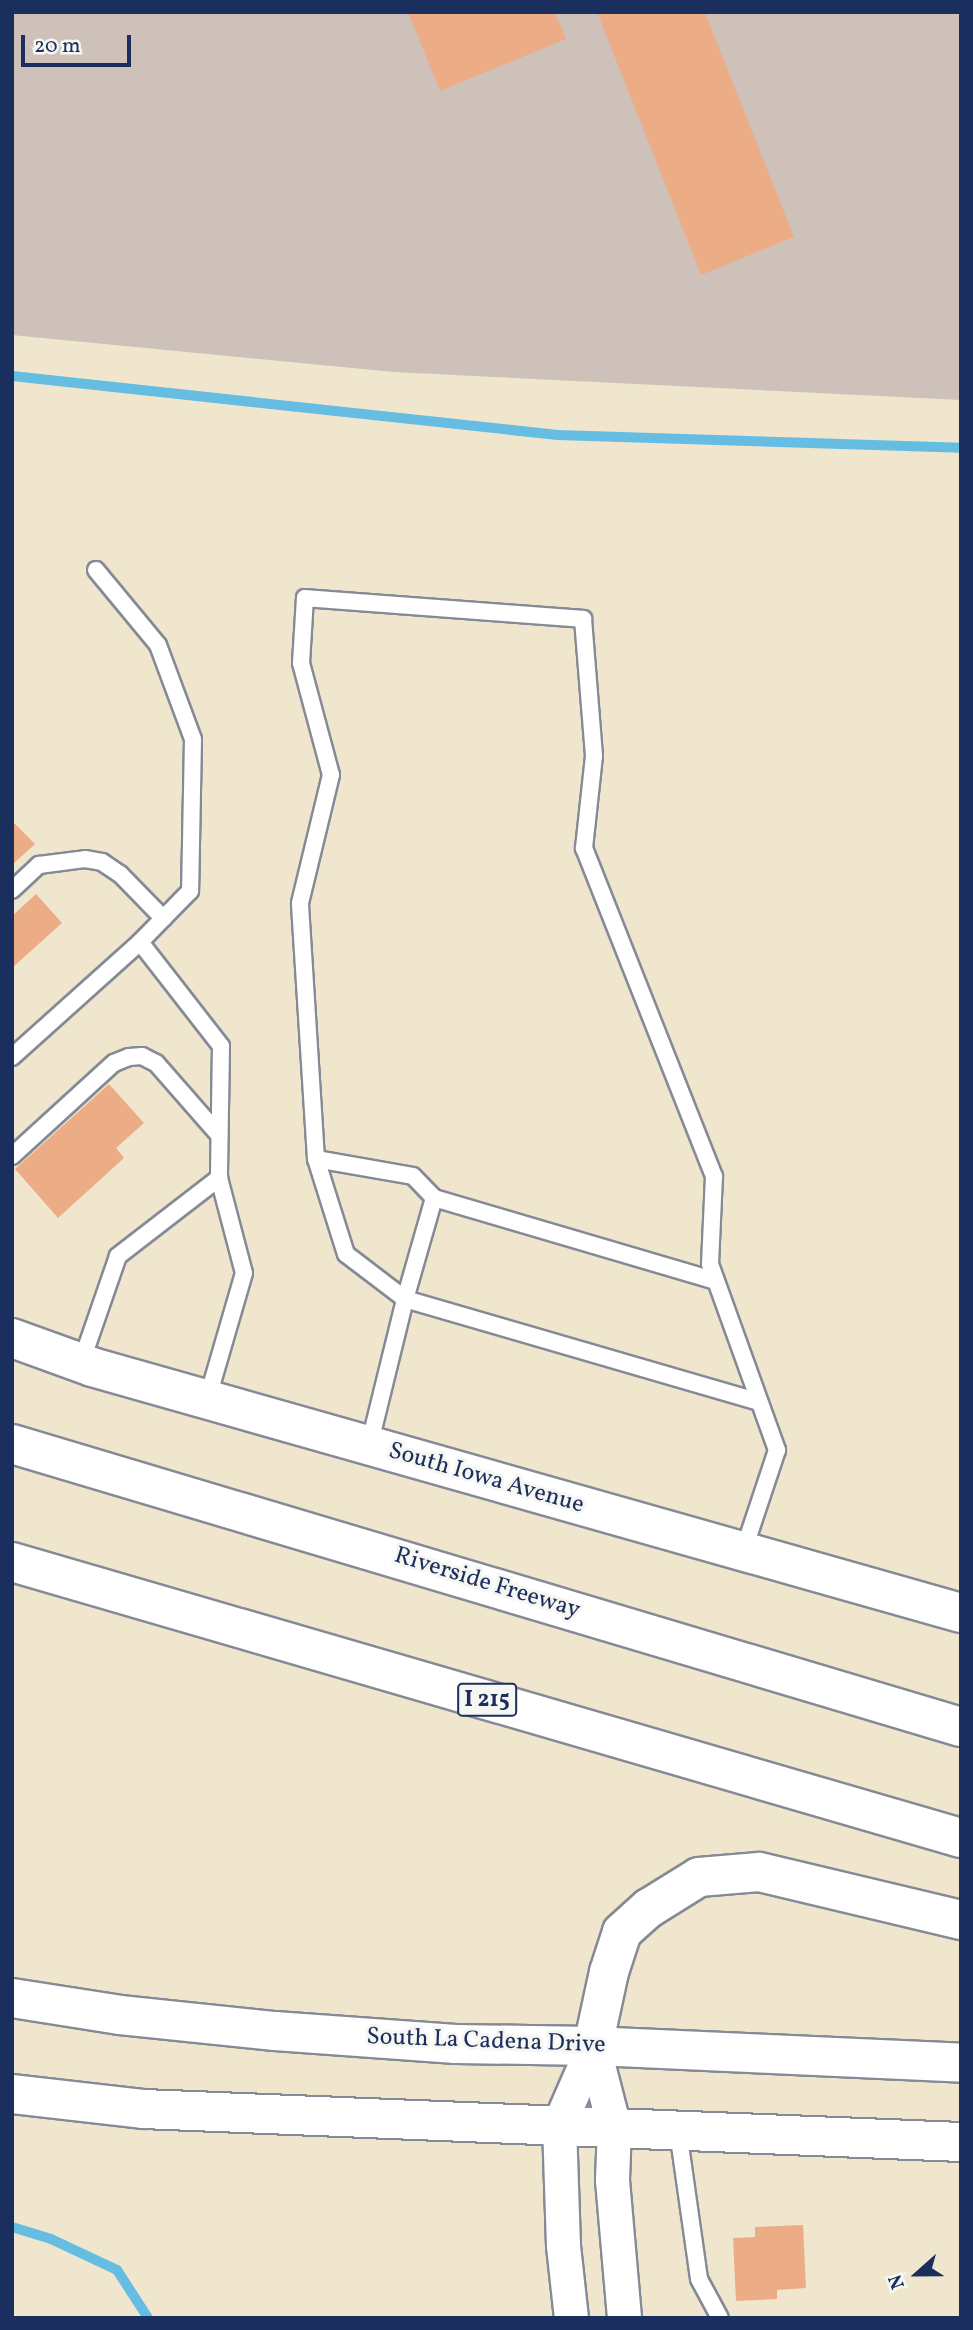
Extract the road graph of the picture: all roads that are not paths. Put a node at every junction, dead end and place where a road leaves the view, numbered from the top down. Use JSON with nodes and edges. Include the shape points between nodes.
{"nodes":[{"id":1,"x":96,"y":570,"type":"dead end"},
{"id":2,"x":12,"y":890,"type":"edge"},
{"id":3,"x":163,"y":918,"type":"junction"},
{"id":4,"x":140,"y":942,"type":"junction"},
{"id":5,"x":12,"y":1057,"type":"edge"},
{"id":6,"x":219,"y":1135,"type":"junction"},
{"id":7,"x":12,"y":1156,"type":"edge"},
{"id":8,"x":316,"y":1159,"type":"junction"},
{"id":9,"x":219,"y":1178,"type":"junction"},
{"id":10,"x":434,"y":1198,"type":"junction"},
{"id":11,"x":716,"y":1281,"type":"junction"},
{"id":12,"x":405,"y":1299,"type":"junction"},
{"id":13,"x":12,"y":1338,"type":"edge"},
{"id":14,"x":81,"y":1363,"type":"junction"},
{"id":15,"x":207,"y":1400,"type":"junction"},
{"id":16,"x":759,"y":1402,"type":"junction"},
{"id":17,"x":12,"y":1444,"type":"edge"},
{"id":18,"x":369,"y":1446,"type":"junction"},
{"id":19,"x":743,"y":1552,"type":"junction"},
{"id":20,"x":12,"y":1562,"type":"edge"},
{"id":21,"x":961,"y":1614,"type":"edge"},
{"id":22,"x":961,"y":1727,"type":"edge"},
{"id":23,"x":961,"y":1838,"type":"edge"},
{"id":24,"x":961,"y":1920,"type":"edge"},
{"id":25,"x":12,"y":1998,"type":"edge"},
{"id":26,"x":593,"y":2046,"type":"junction"},
{"id":27,"x":961,"y":2063,"type":"edge"},
{"id":28,"x":12,"y":2094,"type":"edge"},
{"id":29,"x":559,"y":2124,"type":"junction"},
{"id":30,"x":614,"y":2127,"type":"junction"},
{"id":31,"x":678,"y":2131,"type":"junction"},
{"id":32,"x":961,"y":2142,"type":"edge"},
{"id":33,"x":571,"y":2318,"type":"edge"},
{"id":34,"x":624,"y":2318,"type":"edge"},
{"id":35,"x":720,"y":2318,"type":"edge"}],
"edges":[{"from":1,"to":3,"type":"lane","via":[[158,645],[193,739],[190,891]]},
{"from":2,"to":3,"type":"lane","via":[[39,865],[85,859],[102,862]]},
{"from":3,"to":4,"type":"lane"},
{"from":4,"to":5,"type":"lane"},
{"from":4,"to":6,"type":"lane","via":[[221,1046]]},
{"from":6,"to":7,"type":"lane","via":[[156,1063],[142,1056],[129,1057],[114,1063]]},
{"from":6,"to":9,"type":"lane"},
{"from":8,"to":10,"type":"lane","via":[[413,1176]]},
{"from":8,"to":11,"type":"lane","via":[[300,903],[331,775],[301,663],[305,598],[583,619],[594,756],[583,848],[713,1176],[710,1264]]},
{"from":8,"to":12,"type":"lane","via":[[346,1254]]},
{"from":9,"to":14,"type":"lane","via":[[118,1256]]},
{"from":9,"to":15,"type":"lane","via":[[244,1273]]},
{"from":10,"to":11,"type":"lane"},
{"from":10,"to":12,"type":"lane"},
{"from":11,"to":16,"type":"lane"},
{"from":12,"to":16,"type":"lane"},
{"from":12,"to":18,"type":"lane"},
{"from":13,"to":14,"type":"main road","name":"South Iowa Avenue"},
{"from":14,"to":15,"type":"main road","name":"South Iowa Avenue"},
{"from":15,"to":18,"type":"main road","name":"South Iowa Avenue"},
{"from":16,"to":19,"type":"lane","via":[[777,1450]]},
{"from":17,"to":22,"type":"main road","name":"Riverside Freeway"},
{"from":18,"to":19,"type":"main road","name":"South Iowa Avenue"},
{"from":19,"to":21,"type":"main road","name":"South Iowa Avenue"},
{"from":20,"to":23,"type":"main road","number":"I 215"},
{"from":24,"to":26,"type":"main road","via":[[759,1872],[699,1877],[649,1908],[622,1932]]},
{"from":25,"to":26,"type":"main road","name":"South La Cadena Drive","via":[[275,2031],[456,2044]]},
{"from":26,"to":27,"type":"main road","name":"South La Cadena Drive"},
{"from":26,"to":29,"type":"street"},
{"from":26,"to":30,"type":"street"},
{"from":28,"to":29,"type":"main road","via":[[143,2109]]},
{"from":29,"to":30,"type":"main road"},
{"from":29,"to":33,"type":"street"},
{"from":30,"to":31,"type":"main road"},
{"from":30,"to":34,"type":"street","via":[[612,2180]]},
{"from":31,"to":32,"type":"main road"},
{"from":31,"to":35,"type":"lane","via":[[699,2279]]}]}
